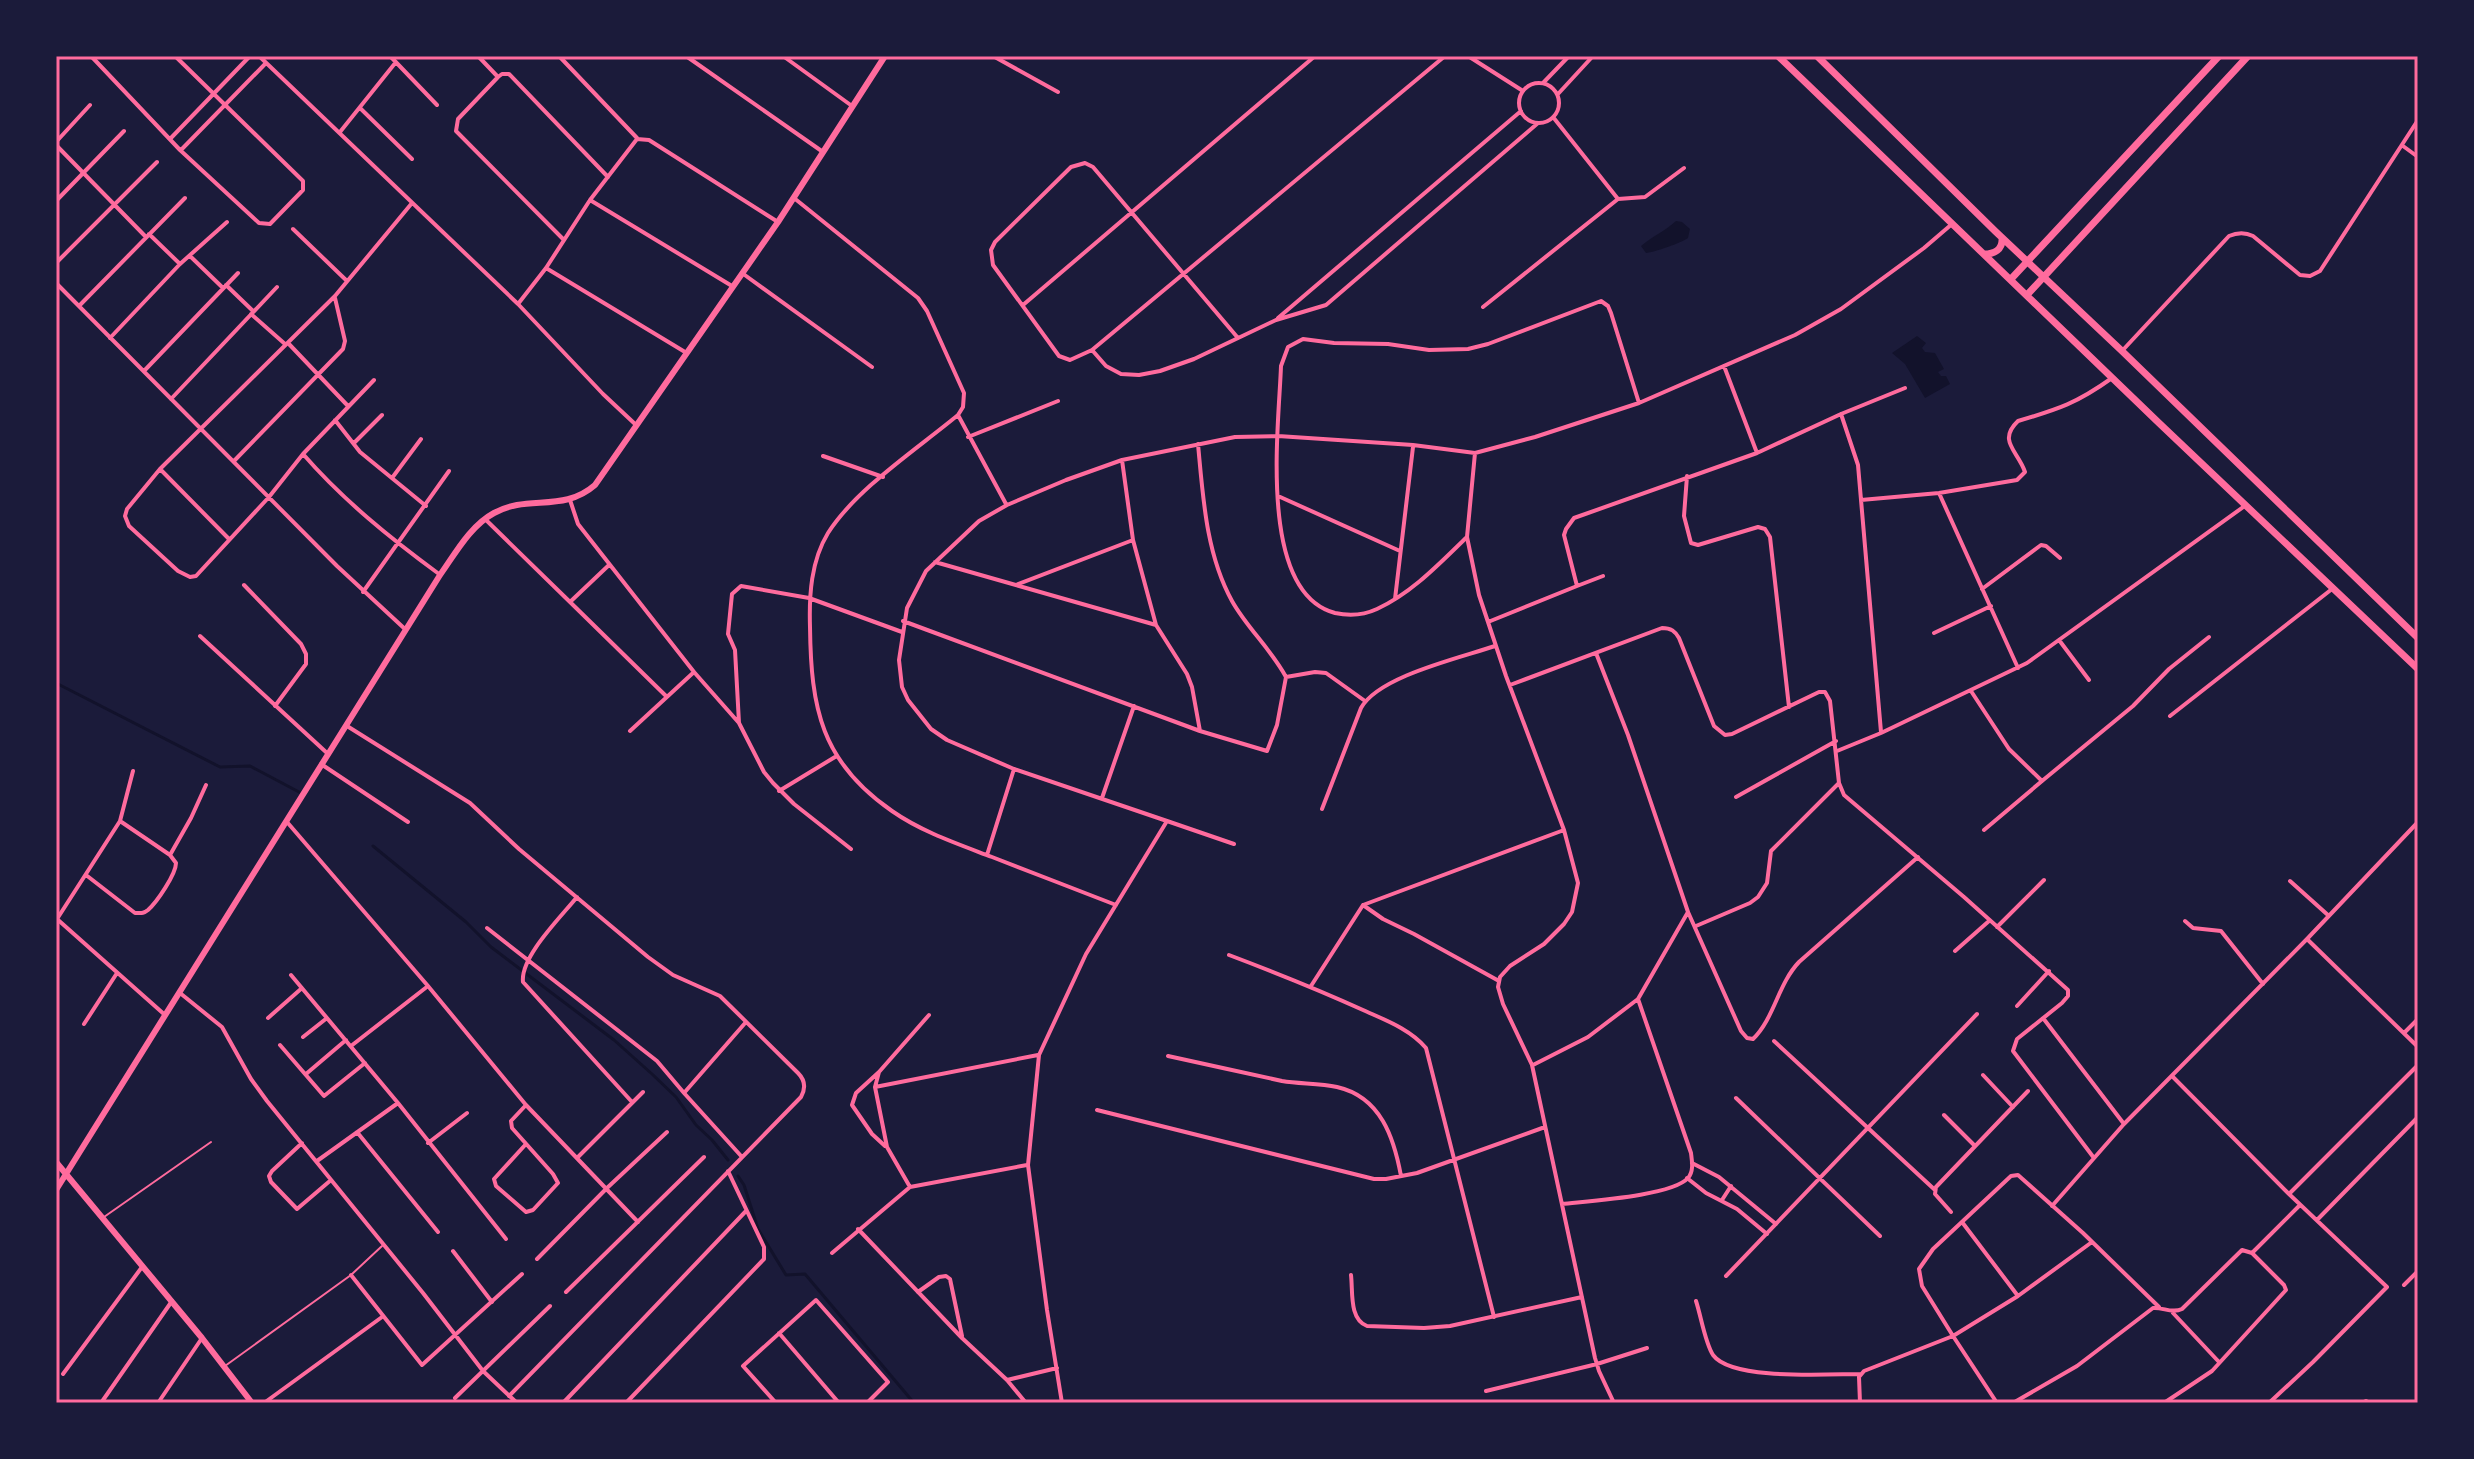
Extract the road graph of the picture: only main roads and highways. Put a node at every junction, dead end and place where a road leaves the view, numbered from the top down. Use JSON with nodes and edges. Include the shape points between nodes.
{"nodes":[{"id":1,"x":885,"y":56,"type":"edge"},
{"id":2,"x":1778,"y":56,"type":"edge"},
{"id":3,"x":1817,"y":56,"type":"edge"},
{"id":4,"x":2219,"y":56,"type":"edge"},
{"id":5,"x":2248,"y":56,"type":"edge"},
{"id":6,"x":2002,"y":238,"type":"junction"},
{"id":7,"x":1984,"y":254,"type":"junction"},
{"id":8,"x":2028,"y":261,"type":"junction"},
{"id":9,"x":2044,"y":277,"type":"junction"},
{"id":10,"x":2011,"y":279,"type":"junction"},
{"id":11,"x":2027,"y":295,"type":"junction"},
{"id":12,"x":2418,"y":638,"type":"edge"},
{"id":13,"x":2418,"y":669,"type":"edge"},
{"id":14,"x":56,"y":1162,"type":"edge"},
{"id":15,"x":67,"y":1175,"type":"junction"},
{"id":16,"x":56,"y":1190,"type":"edge"},
{"id":17,"x":252,"y":1403,"type":"edge"}],
"edges":[{"from":1,"to":15,"type":"main road","via":[[778,222],[595,485],[570,500],[516,505],[473,529],[327,753]]},
{"from":2,"to":7,"type":"main road"},
{"from":3,"to":6,"type":"main road"},
{"from":4,"to":8,"type":"main road"},
{"from":5,"to":9,"type":"main road"},
{"from":6,"to":7,"type":"main road","via":[[1997,251]]},
{"from":6,"to":8,"type":"main road"},
{"from":7,"to":10,"type":"main road"},
{"from":8,"to":9,"type":"main road"},
{"from":8,"to":10,"type":"main road"},
{"from":9,"to":11,"type":"main road"},
{"from":9,"to":12,"type":"main road"},
{"from":10,"to":11,"type":"main road"},
{"from":11,"to":13,"type":"main road"},
{"from":14,"to":15,"type":"main road"},
{"from":15,"to":16,"type":"main road"},
{"from":15,"to":17,"type":"main road"}]}
